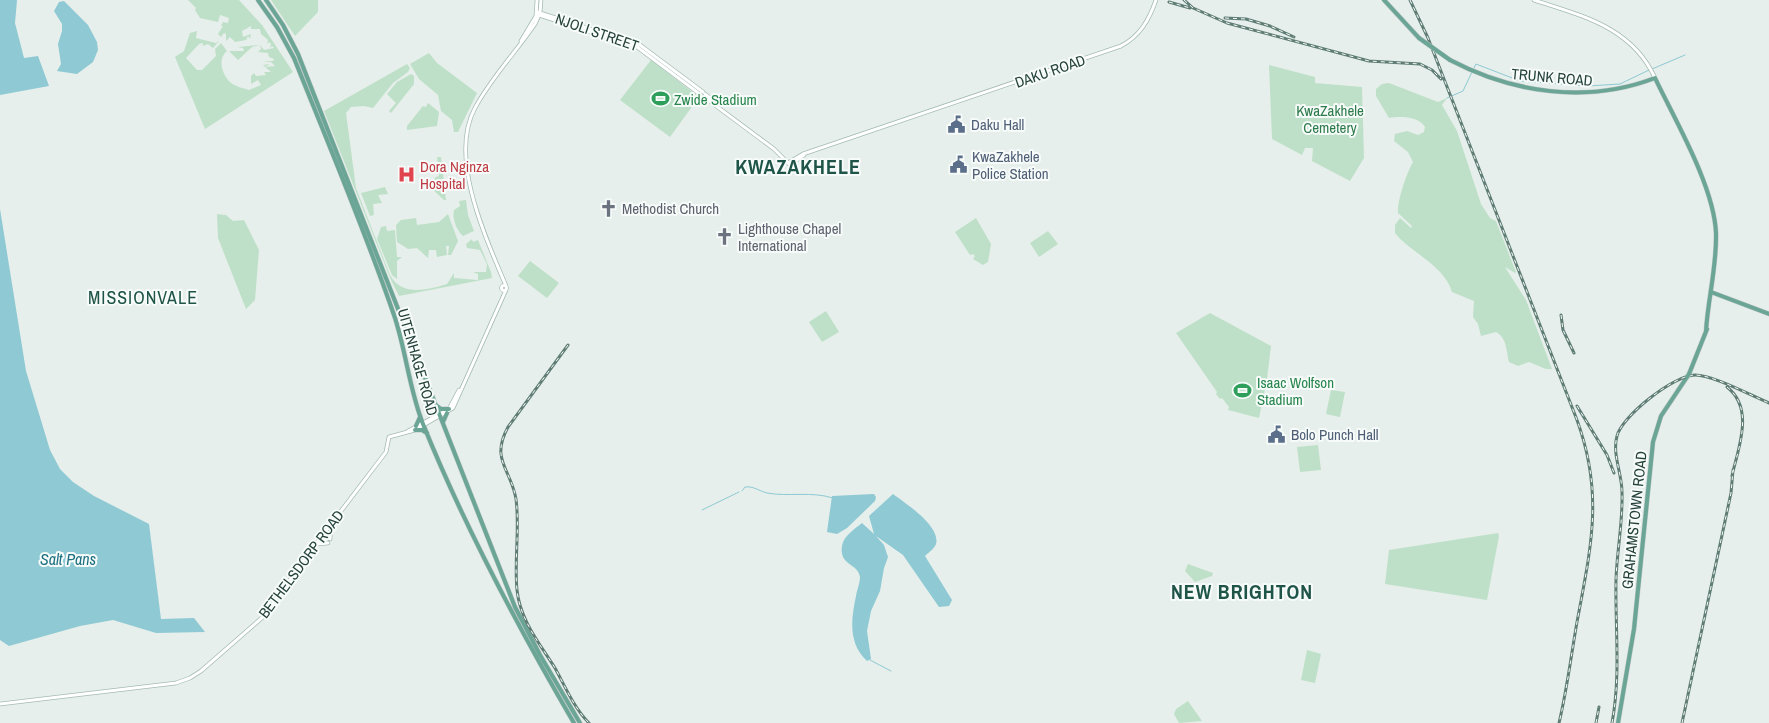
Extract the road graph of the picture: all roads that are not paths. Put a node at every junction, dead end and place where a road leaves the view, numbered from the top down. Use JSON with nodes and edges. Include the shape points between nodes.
{"nodes":[{"id":1,"x":258,"y":0,"type":"edge"},
{"id":2,"x":266,"y":0,"type":"edge"},
{"id":3,"x":539,"y":0,"type":"edge"},
{"id":4,"x":1156,"y":0,"type":"edge"},
{"id":5,"x":1534,"y":0,"type":"edge"},
{"id":6,"x":1385,"y":1,"type":"edge"},
{"id":7,"x":541,"y":6,"type":"junction"},
{"id":8,"x":538,"y":14,"type":"junction"},
{"id":9,"x":547,"y":15,"type":"junction"},
{"id":10,"x":550,"y":19,"type":"junction"},
{"id":11,"x":535,"y":24,"type":"junction"},
{"id":12,"x":519,"y":46,"type":"junction"},
{"id":13,"x":1655,"y":78,"type":"junction"},
{"id":14,"x":1639,"y":84,"type":"junction"},
{"id":15,"x":1660,"y":88,"type":"junction"},
{"id":16,"x":703,"y":95,"type":"junction"},
{"id":17,"x":790,"y":163,"type":"joint"},
{"id":18,"x":1711,"y":292,"type":"junction"},
{"id":19,"x":1769,"y":314,"type":"edge"},
{"id":20,"x":436,"y":404,"type":"junction"},
{"id":21,"x":448,"y":411,"type":"junction"},
{"id":22,"x":440,"y":415,"type":"junction"},
{"id":23,"x":420,"y":416,"type":"junction"},
{"id":24,"x":423,"y":424,"type":"junction"},
{"id":25,"x":443,"y":424,"type":"junction"},
{"id":26,"x":416,"y":428,"type":"junction"},
{"id":27,"x":427,"y":433,"type":"junction"},
{"id":28,"x":332,"y":522,"type":"junction"},
{"id":29,"x":315,"y":544,"type":"junction"},
{"id":30,"x":0,"y":704,"type":"edge"},
{"id":31,"x":574,"y":723,"type":"edge"},
{"id":32,"x":580,"y":723,"type":"edge"},
{"id":33,"x":1618,"y":723,"type":"edge"}],
"edges":[{"from":1,"to":23,"type":"main road","name":"UITENHAGE ROAD","via":[[294,58],[379,275],[395,317]]},
{"from":2,"to":20,"type":"main road","name":"UITENHAGE ROAD","via":[[298,54]]},
{"from":3,"to":7,"type":"main road"},
{"from":3,"to":8,"type":"main road"},
{"from":4,"to":17,"type":"main road","name":"DAKU ROAD","via":[[1142,29],[1121,46],[953,102],[804,155]]},
{"from":5,"to":13,"type":"main road","name":"GRAHAMSTOWN ROAD","via":[[1616,31],[1640,53]]},
{"from":6,"to":14,"type":"main road","name":"TRUNK ROAD","bridge":true,"via":[[1419,38],[1450,60],[1495,81],[1533,89],[1601,92]]},
{"from":7,"to":8,"type":"main road"},
{"from":7,"to":9,"type":"main road"},
{"from":8,"to":9,"type":"main road","name":"NJOLI STREET"},
{"from":8,"to":10,"type":"main road","name":"NJOLI STREET"},
{"from":8,"to":11,"type":"main road"},
{"from":8,"to":12,"type":"main road"},
{"from":9,"to":16,"type":"main road","name":"NJOLI STREET","via":[[640,45]]},
{"from":10,"to":11,"type":"main road"},
{"from":10,"to":16,"type":"main road","name":"NJOLI STREET","via":[[639,48]]},
{"from":11,"to":12,"type":"main road"},
{"from":12,"to":21,"type":"main road","via":[[475,108],[465,137],[473,203],[502,274],[504,288],[501,304],[454,405]]},
{"from":13,"to":14,"type":"main road","name":"TRUNK ROAD"},
{"from":13,"to":15,"type":"main road","name":"GRAHAMSTOWN ROAD"},
{"from":14,"to":15,"type":"main road","via":[[1652,82]]},
{"from":15,"to":18,"type":"main road","name":"GRAHAMSTOWN ROAD","via":[[1707,189],[1713,211],[1716,240]]},
{"from":16,"to":17,"type":"main road","name":"NJOLI STREET"},
{"from":18,"to":19,"type":"main road"},
{"from":18,"to":33,"type":"main road","name":"GRAHAMSTOWN ROAD","via":[[1706,331],[1688,376],[1661,416],[1653,442],[1634,629]]},
{"from":20,"to":21,"type":"main road"},
{"from":20,"to":22,"type":"main road","name":"UITENHAGE ROAD"},
{"from":21,"to":22,"type":"main road","name":"BETHELSDORP ROAD"},
{"from":21,"to":25,"type":"main road"},
{"from":22,"to":24,"type":"main road","name":"BETHELSDORP ROAD"},
{"from":22,"to":25,"type":"main road","name":"UITENHAGE ROAD"},
{"from":23,"to":24,"type":"main road","name":"UITENHAGE ROAD"},
{"from":23,"to":26,"type":"main road"},
{"from":24,"to":26,"type":"main road","name":"BETHELSDORP ROAD"},
{"from":24,"to":27,"type":"main road","name":"UITENHAGE ROAD"},
{"from":25,"to":32,"type":"main road","name":"UITENHAGE ROAD","via":[[515,607]]},
{"from":26,"to":27,"type":"main road"},
{"from":26,"to":28,"type":"main road","name":"BETHELSDORP ROAD","via":[[389,437],[386,452]]},
{"from":27,"to":31,"type":"main road","name":"UITENHAGE ROAD","via":[[512,616]]},
{"from":28,"to":29,"type":"main road","name":"BETHELSDORP ROAD"},
{"from":28,"to":29,"type":"main road","via":[[329,541]]},
{"from":29,"to":30,"type":"main road","name":"BETHELSDORP ROAD","via":[[260,620],[190,678],[165,684]]}]}
